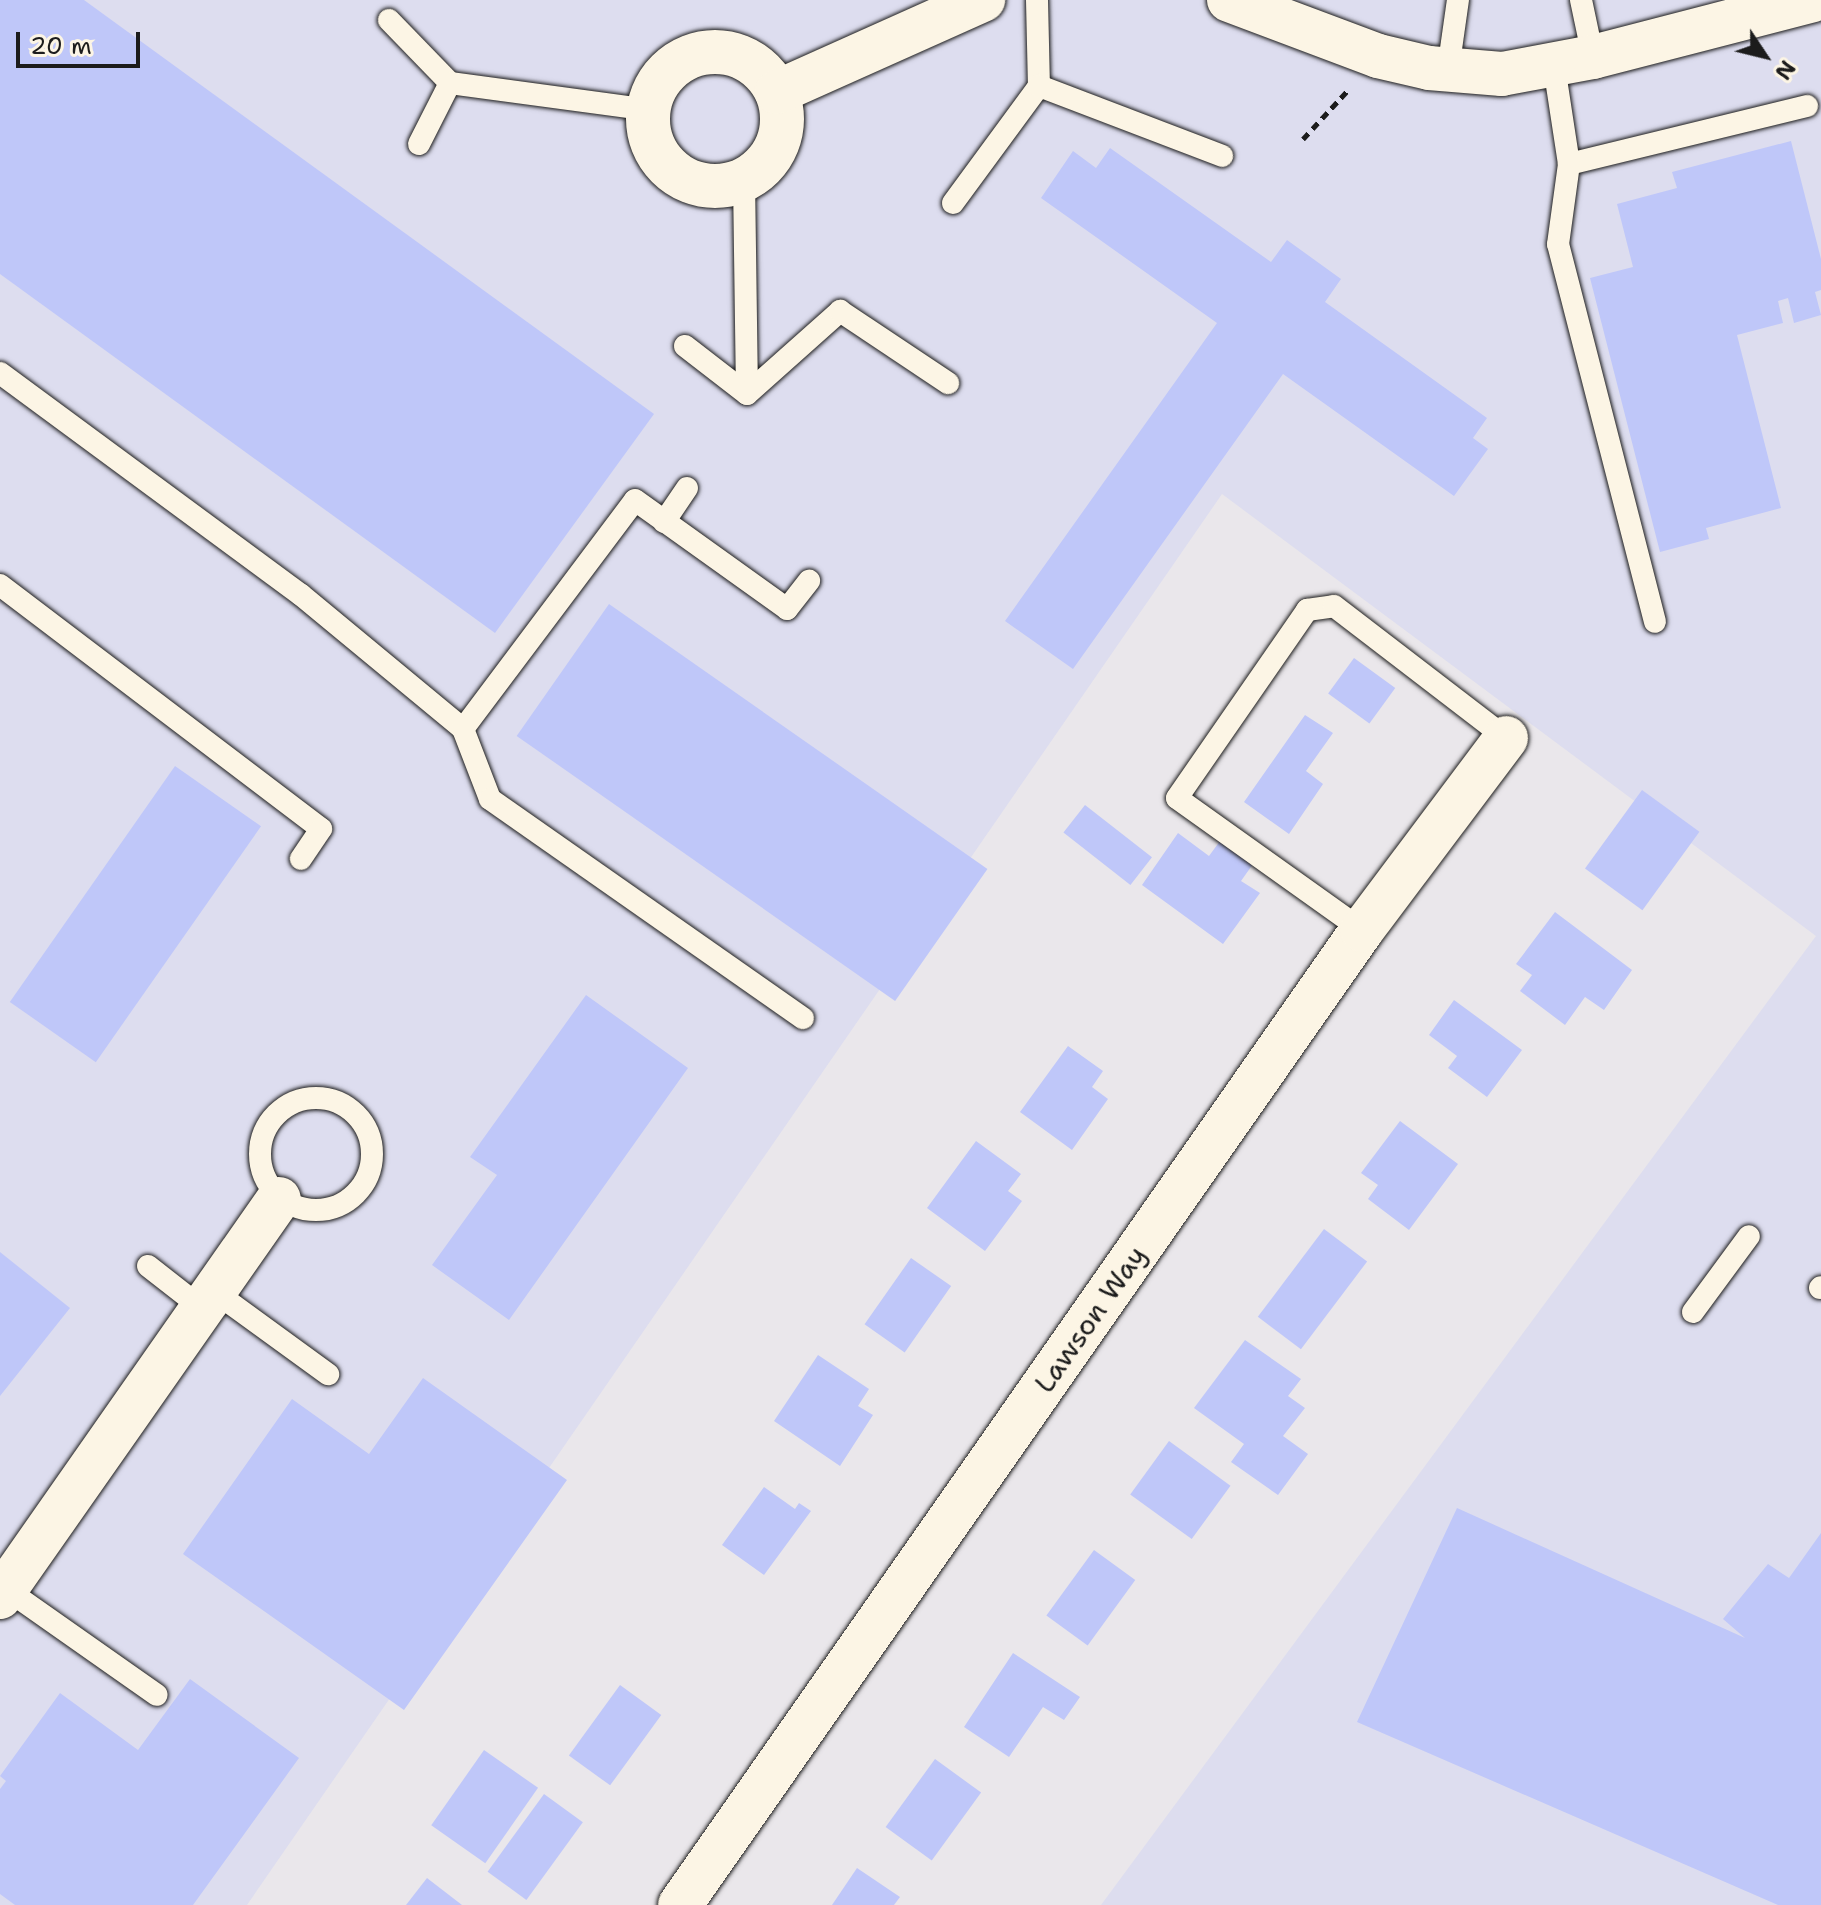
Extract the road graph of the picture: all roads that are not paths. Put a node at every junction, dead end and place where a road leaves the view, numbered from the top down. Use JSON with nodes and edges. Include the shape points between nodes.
{"nodes":[{"id":1,"x":983,"y":0,"type":"edge"},
{"id":2,"x":1037,"y":0,"type":"edge"},
{"id":3,"x":1458,"y":0,"type":"edge"},
{"id":4,"x":1581,"y":0,"type":"edge"},
{"id":5,"x":1813,"y":0,"type":"edge"},
{"id":6,"x":1236,"y":1,"type":"edge"},
{"id":7,"x":389,"y":20,"type":"dead end"},
{"id":8,"x":1574,"y":62,"type":"junction"},
{"id":9,"x":1448,"y":70,"type":"junction"},
{"id":10,"x":450,"y":83,"type":"junction"},
{"id":11,"x":1039,"y":86,"type":"junction"},
{"id":12,"x":777,"y":92,"type":"junction"},
{"id":13,"x":1807,"y":106,"type":"dead end"},
{"id":14,"x":649,"y":110,"type":"junction"},
{"id":15,"x":419,"y":144,"type":"dead end"},
{"id":16,"x":1222,"y":156,"type":"dead end"},
{"id":17,"x":1569,"y":164,"type":"junction"},
{"id":18,"x":744,"y":179,"type":"junction"},
{"id":19,"x":953,"y":203,"type":"dead end"},
{"id":20,"x":685,"y":346,"type":"dead end"},
{"id":21,"x":0,"y":373,"type":"edge"},
{"id":22,"x":948,"y":383,"type":"dead end"},
{"id":23,"x":747,"y":394,"type":"junction"},
{"id":24,"x":687,"y":488,"type":"dead end"},
{"id":25,"x":664,"y":522,"type":"junction"},
{"id":26,"x":809,"y":581,"type":"dead end"},
{"id":27,"x":0,"y":585,"type":"edge"},
{"id":28,"x":1655,"y":622,"type":"dead end"},
{"id":29,"x":463,"y":729,"type":"junction"},
{"id":30,"x":1506,"y":738,"type":"joint"},
{"id":31,"x":301,"y":859,"type":"dead end"},
{"id":32,"x":1362,"y":930,"type":"junction"},
{"id":33,"x":803,"y":1018,"type":"dead end"},
{"id":34,"x":279,"y":1199,"type":"junction"},
{"id":35,"x":1749,"y":1236,"type":"dead end"},
{"id":36,"x":148,"y":1266,"type":"dead end"},
{"id":37,"x":209,"y":1300,"type":"junction"},
{"id":38,"x":1693,"y":1312,"type":"dead end"},
{"id":39,"x":328,"y":1374,"type":"dead end"},
{"id":40,"x":3,"y":1593,"type":"edge"},
{"id":41,"x":157,"y":1695,"type":"dead end"},
{"id":42,"x":680,"y":1905,"type":"edge"}],
"edges":[{"from":1,"to":12,"type":"street"},
{"from":2,"to":11,"type":"lane"},
{"from":3,"to":9,"type":"lane"},
{"from":4,"to":8,"type":"lane"},
{"from":5,"to":8,"type":"street"},
{"from":6,"to":9,"type":"street","via":[[1378,56]]},
{"from":7,"to":10,"type":"lane"},
{"from":8,"to":9,"type":"street","via":[[1502,74]]},
{"from":8,"to":17,"type":"lane"},
{"from":10,"to":14,"type":"lane"},
{"from":10,"to":15,"type":"lane"},
{"from":11,"to":16,"type":"lane"},
{"from":11,"to":19,"type":"lane"},
{"from":12,"to":14,"type":"street","via":[[747,59],[732,53],[700,53],[666,73]]},
{"from":12,"to":18,"type":"street","via":[[782,113],[778,141],[758,170]]},
{"from":13,"to":17,"type":"lane"},
{"from":14,"to":18,"type":"street","via":[[653,142],[673,171],[704,185]]},
{"from":17,"to":28,"type":"lane","via":[[1558,244]]},
{"from":18,"to":23,"type":"lane"},
{"from":20,"to":23,"type":"lane"},
{"from":21,"to":29,"type":"lane","via":[[300,594]]},
{"from":22,"to":23,"type":"lane","via":[[840,311]]},
{"from":24,"to":25,"type":"lane"},
{"from":25,"to":26,"type":"lane","via":[[787,609]]},
{"from":25,"to":29,"type":"lane","via":[[635,500]]},
{"from":27,"to":31,"type":"lane","via":[[321,829]]},
{"from":29,"to":33,"type":"lane","via":[[490,799]]},
{"from":30,"to":32,"type":"street","name":"Lawson Way"},
{"from":30,"to":32,"type":"lane","via":[[1334,606],[1307,610],[1177,798]]},
{"from":32,"to":42,"type":"street","name":"Lawson Way"},
{"from":34,"to":34,"type":"lane","via":[[305,1211],[332,1209],[356,1195],[370,1172],[372,1145],[361,1120],[340,1102],[313,1097],[279,1112],[267,1124],[259,1151],[263,1178]]},
{"from":34,"to":37,"type":"street"},
{"from":35,"to":38,"type":"lane"},
{"from":36,"to":37,"type":"lane"},
{"from":37,"to":39,"type":"lane"},
{"from":37,"to":40,"type":"street"},
{"from":40,"to":41,"type":"lane"}]}
